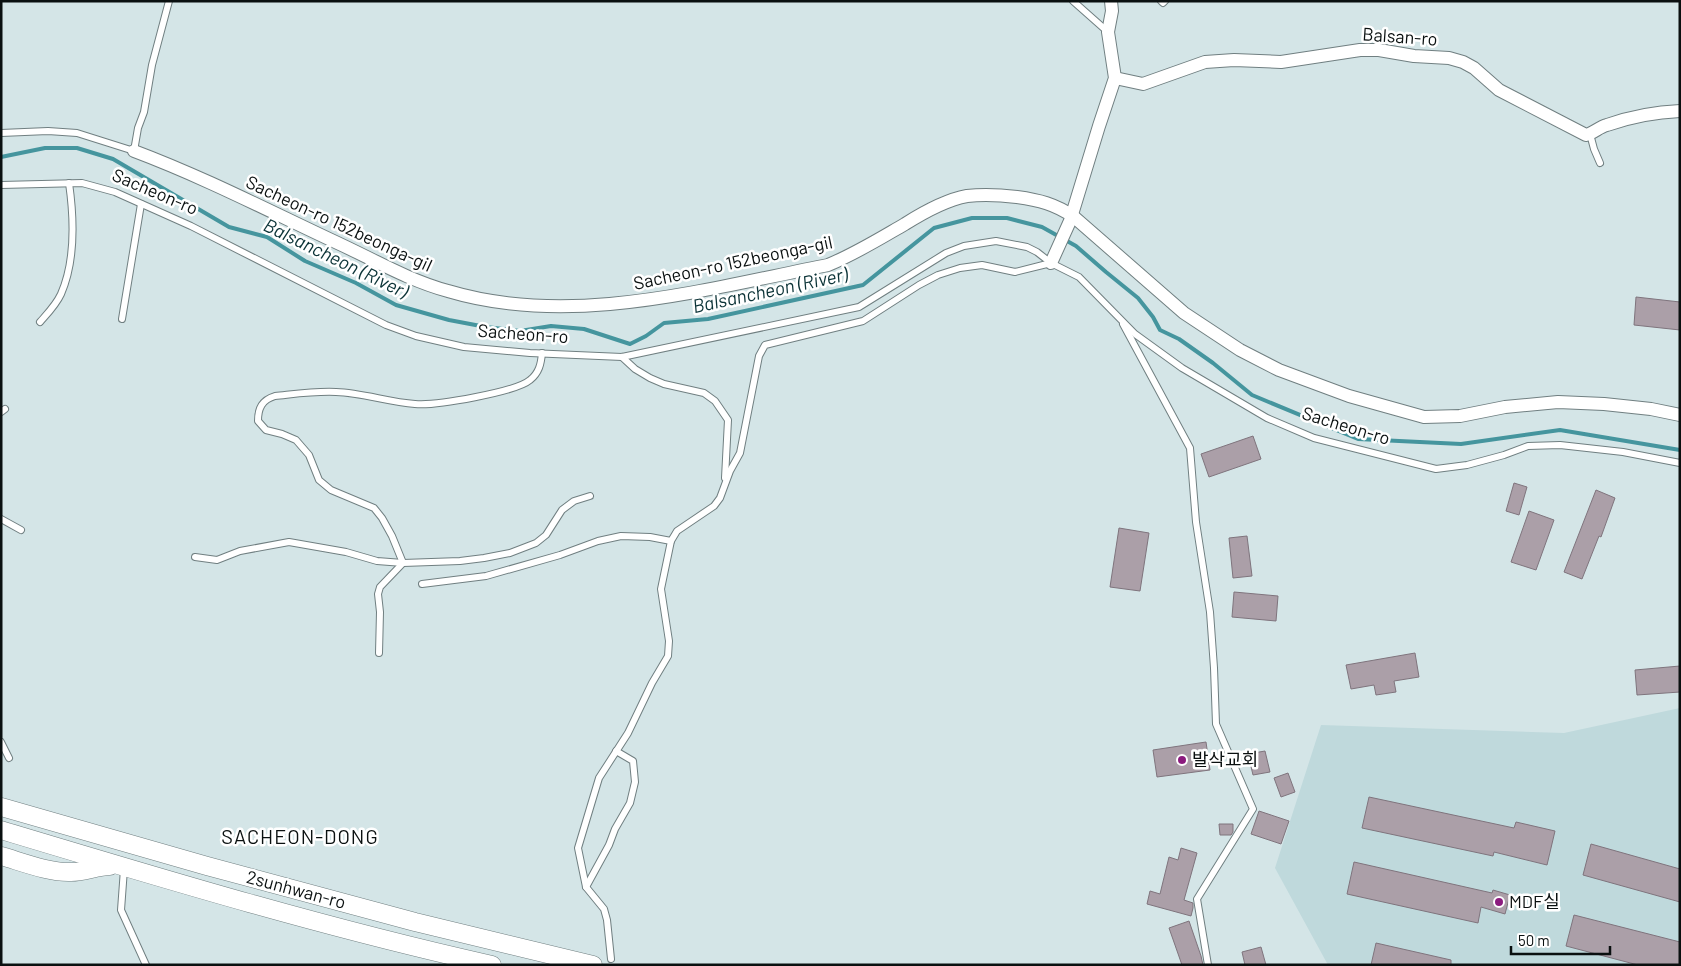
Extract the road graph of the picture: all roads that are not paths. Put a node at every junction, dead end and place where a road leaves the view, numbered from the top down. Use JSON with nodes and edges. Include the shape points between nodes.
{"nodes":[{"id":1,"x":169,"y":1,"type":"edge"},
{"id":2,"x":1073,"y":1,"type":"edge"},
{"id":3,"x":1161,"y":1,"type":"edge"},
{"id":4,"x":1165,"y":1,"type":"edge"},
{"id":5,"x":1112,"y":2,"type":"edge"},
{"id":6,"x":1108,"y":32,"type":"junction"},
{"id":7,"x":1115,"y":78,"type":"junction"},
{"id":8,"x":1680,"y":111,"type":"edge"},
{"id":9,"x":1,"y":133,"type":"edge"},
{"id":10,"x":1590,"y":134,"type":"junction"},
{"id":11,"x":134,"y":152,"type":"junction"},
{"id":12,"x":1600,"y":163,"type":"dead end"},
{"id":13,"x":70,"y":184,"type":"junction"},
{"id":14,"x":1,"y":185,"type":"edge"},
{"id":15,"x":142,"y":204,"type":"junction"},
{"id":16,"x":1071,"y":218,"type":"junction"},
{"id":17,"x":1052,"y":259,"type":"junction"},
{"id":18,"x":1119,"y":317,"type":"junction"},
{"id":19,"x":122,"y":319,"type":"dead end"},
{"id":20,"x":40,"y":322,"type":"dead end"},
{"id":21,"x":542,"y":353,"type":"junction"},
{"id":22,"x":622,"y":357,"type":"junction"},
{"id":23,"x":1680,"y":415,"type":"edge"},
{"id":24,"x":1680,"y":463,"type":"edge"},
{"id":25,"x":725,"y":484,"type":"junction"},
{"id":26,"x":590,"y":496,"type":"dead end"},
{"id":27,"x":1,"y":519,"type":"edge"},
{"id":28,"x":22,"y":530,"type":"dead end"},
{"id":29,"x":671,"y":542,"type":"junction"},
{"id":30,"x":195,"y":557,"type":"dead end"},
{"id":31,"x":403,"y":563,"type":"junction"},
{"id":32,"x":422,"y":584,"type":"dead end"},
{"id":33,"x":379,"y":653,"type":"dead end"},
{"id":34,"x":1,"y":742,"type":"edge"},
{"id":35,"x":616,"y":752,"type":"junction"},
{"id":36,"x":9,"y":758,"type":"dead end"},
{"id":37,"x":1,"y":807,"type":"edge"},
{"id":38,"x":1,"y":830,"type":"edge"},
{"id":39,"x":1,"y":856,"type":"edge"},
{"id":40,"x":124,"y":867,"type":"junction"},
{"id":41,"x":586,"y":887,"type":"junction"},
{"id":42,"x":611,"y":959,"type":"dead end"},
{"id":43,"x":146,"y":965,"type":"edge"},
{"id":44,"x":492,"y":965,"type":"edge"},
{"id":45,"x":593,"y":965,"type":"edge"},
{"id":46,"x":1208,"y":965,"type":"edge"}],
"edges":[{"from":1,"to":11,"type":"lane"},
{"from":2,"to":6,"type":"lane"},
{"from":3,"to":4,"type":"lane"},
{"from":5,"to":6,"type":"street"},
{"from":6,"to":7,"type":"street"},
{"from":7,"to":10,"type":"street","name":"Balsan-ro","via":[[1143,84],[1205,62],[1281,62],[1360,50],[1449,58],[1474,68],[1499,90],[1569,127]]},
{"from":7,"to":16,"type":"street"},
{"from":8,"to":10,"type":"street","via":[[1657,112],[1614,122]]},
{"from":9,"to":11,"type":"lane","name":"Sacheon-ro 152beonga-gil","via":[[77,133]]},
{"from":10,"to":12,"type":"lane"},
{"from":11,"to":16,"type":"street","name":"Sacheon-ro 152beonga-gil","via":[[177,167],[417,281],[476,299],[514,305],[638,302],[828,265],[929,209],[966,196],[1023,198],[1059,207]]},
{"from":13,"to":14,"type":"lane","name":"Sacheon-ro"},
{"from":13,"to":15,"type":"lane","name":"Sacheon-ro","via":[[82,183],[115,192]]},
{"from":13,"to":20,"type":"lane","via":[[73,210],[67,278],[60,296]]},
{"from":15,"to":19,"type":"lane"},
{"from":15,"to":21,"type":"lane","name":"Sacheon-ro","via":[[386,325],[464,347]]},
{"from":16,"to":17,"type":"street"},
{"from":16,"to":23,"type":"street","name":"Sacheon-ro 152beonga-gil","via":[[1184,312],[1240,350],[1279,370],[1349,396],[1424,417],[1460,416],[1505,407],[1558,402],[1651,409]]},
{"from":17,"to":18,"type":"lane","name":"Sacheon-ro","via":[[1080,277]]},
{"from":17,"to":22,"type":"lane","name":"Sacheon-ro","via":[[1027,247],[996,241],[964,246],[946,253],[859,307]]},
{"from":17,"to":25,"type":"lane","via":[[1015,272],[982,265],[960,268],[919,285],[863,321],[765,346],[759,356],[740,454]]},
{"from":18,"to":24,"type":"lane","name":"Sacheon-ro","via":[[1135,334],[1182,368],[1267,418],[1314,438],[1369,453],[1436,469],[1467,465],[1528,446],[1560,445]]},
{"from":18,"to":46,"type":"lane","via":[[1190,448],[1196,522],[1210,612],[1216,724],[1253,809],[1197,899]]},
{"from":21,"to":22,"type":"lane","name":"Sacheon-ro"},
{"from":21,"to":31,"type":"lane","via":[[541,364],[529,382],[443,404],[415,404],[323,391],[275,396],[263,402],[258,410],[258,421],[266,430],[296,440],[309,455],[319,480],[330,490],[374,508],[392,536]]},
{"from":22,"to":25,"type":"lane","via":[[635,369],[664,384],[704,393],[715,401],[728,420]]},
{"from":25,"to":29,"type":"lane","via":[[714,506],[677,531]]},
{"from":26,"to":31,"type":"lane","via":[[574,501],[562,510],[546,535],[510,553]]},
{"from":27,"to":28,"type":"lane"},
{"from":29,"to":32,"type":"lane","via":[[621,536],[486,576]]},
{"from":29,"to":35,"type":"lane","via":[[661,589],[669,641],[668,656]]},
{"from":30,"to":31,"type":"lane","via":[[217,560],[289,542],[377,561]]},
{"from":31,"to":33,"type":"lane","via":[[380,587],[378,594]]},
{"from":34,"to":36,"type":"lane"},
{"from":35,"to":41,"type":"lane","via":[[599,778],[578,848]]},
{"from":35,"to":41,"type":"lane","via":[[633,762],[630,803]]},
{"from":37,"to":45,"type":"street","name":"2sunhwan-ro","via":[[406,920]]},
{"from":38,"to":40,"type":"street","name":"2sunhwan-ro"},
{"from":39,"to":40,"type":"street","via":[[70,873],[102,866]]},
{"from":40,"to":43,"type":"lane","via":[[121,910]]},
{"from":40,"to":44,"type":"street","name":"2sunhwan-ro","via":[[414,947]]},
{"from":41,"to":42,"type":"lane","via":[[604,909]]}]}
